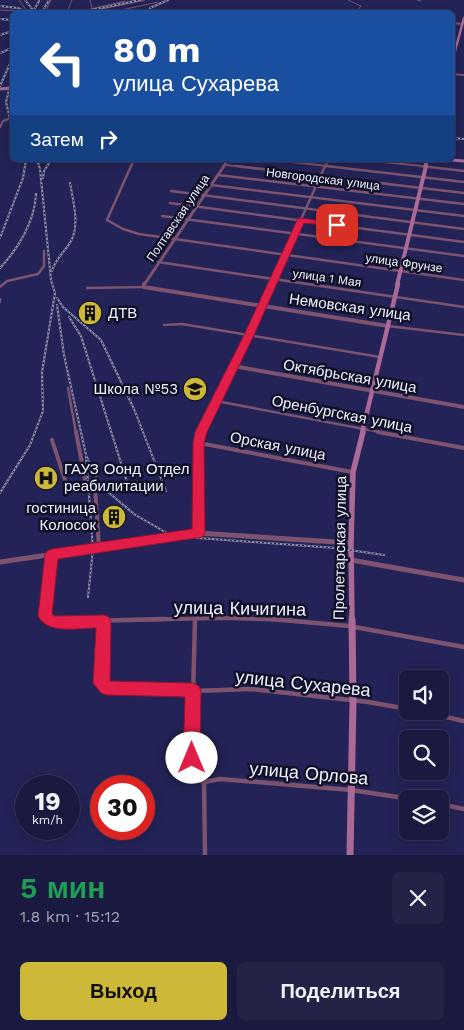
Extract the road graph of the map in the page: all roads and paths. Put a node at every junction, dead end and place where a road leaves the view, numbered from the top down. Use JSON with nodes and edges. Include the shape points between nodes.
{"nodes":[{"id":1,"x":19,"y":0,"type":"edge"},
{"id":2,"x":90,"y":0,"type":"edge"},
{"id":3,"x":144,"y":0,"type":"edge"},
{"id":4,"x":348,"y":0,"type":"edge"},
{"id":5,"x":418,"y":0,"type":"edge"},
{"id":6,"x":125,"y":1,"type":"dead end"},
{"id":7,"x":421,"y":1,"type":"edge"},
{"id":8,"x":158,"y":2,"type":"dead end"},
{"id":9,"x":92,"y":8,"type":"junction"},
{"id":10,"x":101,"y":8,"type":"junction"},
{"id":11,"x":27,"y":10,"type":"edge"},
{"id":12,"x":85,"y":10,"type":"edge"},
{"id":13,"x":93,"y":10,"type":"edge"},
{"id":14,"x":107,"y":10,"type":"edge"},
{"id":15,"x":122,"y":10,"type":"edge"},
{"id":16,"x":358,"y":10,"type":"edge"},
{"id":17,"x":464,"y":18,"type":"edge"},
{"id":18,"x":463,"y":24,"type":"edge"},
{"id":19,"x":455,"y":52,"type":"edge"},
{"id":20,"x":10,"y":118,"type":"edge"},
{"id":21,"x":0,"y":127,"type":"edge"},
{"id":22,"x":133,"y":162,"type":"edge"},
{"id":23,"x":227,"y":162,"type":"edge"},
{"id":24,"x":290,"y":162,"type":"edge"},
{"id":25,"x":327,"y":162,"type":"edge"},
{"id":26,"x":381,"y":162,"type":"edge"},
{"id":27,"x":426,"y":162,"type":"edge"},
{"id":28,"x":225,"y":165,"type":"junction"},
{"id":29,"x":325,"y":166,"type":"junction"},
{"id":30,"x":425,"y":167,"type":"junction"},
{"id":31,"x":464,"y":172,"type":"edge"},
{"id":32,"x":218,"y":175,"type":"junction"},
{"id":33,"x":321,"y":176,"type":"junction"},
{"id":34,"x":423,"y":177,"type":"junction"},
{"id":35,"x":464,"y":182,"type":"edge"},
{"id":36,"x":211,"y":185,"type":"junction"},
{"id":37,"x":316,"y":186,"type":"junction"},
{"id":38,"x":420,"y":188,"type":"junction"},
{"id":39,"x":172,"y":191,"type":"dead end"},
{"id":40,"x":464,"y":193,"type":"edge"},
{"id":41,"x":204,"y":196,"type":"junction"},
{"id":42,"x":311,"y":197,"type":"junction"},
{"id":43,"x":418,"y":199,"type":"junction"},
{"id":44,"x":170,"y":203,"type":"dead end"},
{"id":45,"x":464,"y":204,"type":"edge"},
{"id":46,"x":196,"y":207,"type":"junction"},
{"id":47,"x":306,"y":208,"type":"junction"},
{"id":48,"x":416,"y":210,"type":"junction"},
{"id":49,"x":162,"y":216,"type":"dead end"},
{"id":50,"x":464,"y":216,"type":"edge"},
{"id":51,"x":188,"y":219,"type":"junction"},
{"id":52,"x":301,"y":220,"type":"junction"},
{"id":53,"x":412,"y":222,"type":"junction"},
{"id":54,"x":464,"y":229,"type":"edge"},
{"id":55,"x":295,"y":234,"type":"junction"},
{"id":56,"x":410,"y":235,"type":"junction"},
{"id":57,"x":174,"y":239,"type":"junction"},
{"id":58,"x":464,"y":242,"type":"edge"},
{"id":59,"x":406,"y":248,"type":"junction"},
{"id":60,"x":44,"y":251,"type":"dead end"},
{"id":61,"x":285,"y":254,"type":"junction"},
{"id":62,"x":464,"y":256,"type":"edge"},
{"id":63,"x":158,"y":262,"type":"junction"},
{"id":64,"x":401,"y":271,"type":"junction"},
{"id":65,"x":274,"y":279,"type":"junction"},
{"id":66,"x":464,"y":280,"type":"edge"},
{"id":67,"x":0,"y":287,"type":"edge"},
{"id":68,"x":144,"y":287,"type":"junction"},
{"id":69,"x":87,"y":288,"type":"dead end"},
{"id":70,"x":395,"y":297,"type":"junction"},
{"id":71,"x":262,"y":306,"type":"junction"},
{"id":72,"x":464,"y":308,"type":"edge"},
{"id":73,"x":164,"y":325,"type":"dead end"},
{"id":74,"x":388,"y":326,"type":"junction"},
{"id":75,"x":249,"y":335,"type":"junction"},
{"id":76,"x":464,"y":335,"type":"edge"},
{"id":77,"x":381,"y":357,"type":"junction"},
{"id":78,"x":233,"y":366,"type":"junction"},
{"id":79,"x":68,"y":388,"type":"dead end"},
{"id":80,"x":373,"y":391,"type":"junction"},
{"id":81,"x":216,"y":401,"type":"junction"},
{"id":82,"x":464,"y":407,"type":"edge"},
{"id":83,"x":364,"y":430,"type":"junction"},
{"id":84,"x":52,"y":440,"type":"dead end"},
{"id":85,"x":199,"y":443,"type":"junction"},
{"id":86,"x":464,"y":448,"type":"edge"},
{"id":87,"x":353,"y":472,"type":"junction"},
{"id":88,"x":86,"y":484,"type":"junction"},
{"id":89,"x":198,"y":533,"type":"junction"},
{"id":90,"x":351,"y":543,"type":"junction"},
{"id":91,"x":99,"y":548,"type":"junction"},
{"id":92,"x":52,"y":554,"type":"junction"},
{"id":93,"x":351,"y":560,"type":"junction"},
{"id":94,"x":0,"y":562,"type":"edge"},
{"id":95,"x":464,"y":580,"type":"edge"},
{"id":96,"x":195,"y":619,"type":"junction"},
{"id":97,"x":104,"y":622,"type":"junction"},
{"id":98,"x":351,"y":628,"type":"junction"},
{"id":99,"x":464,"y":647,"type":"edge"},
{"id":100,"x":193,"y":691,"type":"junction"},
{"id":101,"x":353,"y":702,"type":"junction"},
{"id":102,"x":399,"y":707,"type":"edge"},
{"id":103,"x":449,"y":718,"type":"edge"},
{"id":104,"x":464,"y":721,"type":"edge"},
{"id":105,"x":204,"y":782,"type":"junction"},
{"id":106,"x":351,"y":790,"type":"junction"},
{"id":107,"x":399,"y":797,"type":"edge"},
{"id":108,"x":449,"y":806,"type":"edge"},
{"id":109,"x":464,"y":809,"type":"edge"},
{"id":110,"x":205,"y":855,"type":"edge"},
{"id":111,"x":350,"y":855,"type":"edge"}],
"edges":[{"from":1,"to":11,"type":"street"},
{"from":2,"to":9,"type":"street"},
{"from":3,"to":10,"type":"street"},
{"from":4,"to":16,"type":"street","via":[[361,6]]},
{"from":5,"to":7,"type":"street"},
{"from":6,"to":9,"type":"street"},
{"from":8,"to":15,"type":"street"},
{"from":9,"to":12,"type":"street"},
{"from":10,"to":13,"type":"street"},
{"from":10,"to":14,"type":"street"},
{"from":17,"to":18,"type":"main road"},
{"from":18,"to":19,"type":"main road"},
{"from":20,"to":21,"type":"street","via":[[3,120]]},
{"from":22,"to":57,"type":"street","name":"улица Фрунзе","via":[[107,220],[131,232]]},
{"from":23,"to":28,"type":"street","name":"Полтавская улица"},
{"from":24,"to":29,"type":"street"},
{"from":25,"to":29,"type":"street"},
{"from":26,"to":30,"type":"street"},
{"from":27,"to":30,"type":"main road","name":"Пролетарская улица"},
{"from":28,"to":32,"type":"street","name":"Полтавская улица"},
{"from":28,"to":33,"type":"street"},
{"from":29,"to":33,"type":"street"},
{"from":29,"to":34,"type":"street"},
{"from":30,"to":31,"type":"street"},
{"from":30,"to":34,"type":"main road","name":"Пролетарская улица"},
{"from":32,"to":36,"type":"street","name":"Полтавская улица"},
{"from":32,"to":37,"type":"street","name":"Новгородская улица"},
{"from":33,"to":37,"type":"street"},
{"from":33,"to":38,"type":"street"},
{"from":34,"to":35,"type":"street"},
{"from":34,"to":38,"type":"main road","name":"Пролетарская улица"},
{"from":36,"to":41,"type":"street","name":"Полтавская улица"},
{"from":36,"to":42,"type":"street"},
{"from":37,"to":42,"type":"street"},
{"from":37,"to":43,"type":"street","name":"Новгородская улица"},
{"from":38,"to":40,"type":"street"},
{"from":38,"to":43,"type":"main road","name":"Пролетарская улица"},
{"from":39,"to":41,"type":"street"},
{"from":41,"to":46,"type":"street","name":"Полтавская улица"},
{"from":41,"to":47,"type":"street"},
{"from":42,"to":47,"type":"street"},
{"from":42,"to":48,"type":"street"},
{"from":43,"to":45,"type":"street","name":"Новгородская улица"},
{"from":43,"to":48,"type":"main road","name":"Пролетарская улица"},
{"from":44,"to":46,"type":"street"},
{"from":46,"to":51,"type":"street","name":"Полтавская улица"},
{"from":46,"to":52,"type":"street"},
{"from":47,"to":52,"type":"street"},
{"from":47,"to":53,"type":"street"},
{"from":48,"to":50,"type":"street"},
{"from":48,"to":53,"type":"main road","name":"Пролетарская улица"},
{"from":49,"to":51,"type":"street"},
{"from":51,"to":55,"type":"street"},
{"from":51,"to":57,"type":"street","name":"Полтавская улица"},
{"from":52,"to":55,"type":"street"},
{"from":52,"to":56,"type":"street"},
{"from":53,"to":54,"type":"street"},
{"from":53,"to":56,"type":"main road","name":"Пролетарская улица"},
{"from":55,"to":59,"type":"street"},
{"from":55,"to":61,"type":"street"},
{"from":56,"to":58,"type":"street"},
{"from":56,"to":59,"type":"main road","name":"Пролетарская улица"},
{"from":57,"to":61,"type":"street","name":"улица Фрунзе"},
{"from":57,"to":63,"type":"street","name":"Полтавская улица"},
{"from":59,"to":62,"type":"street"},
{"from":59,"to":64,"type":"main road","name":"Пролетарская улица"},
{"from":60,"to":67,"type":"street","via":[[42,271],[34,276],[7,281]]},
{"from":61,"to":64,"type":"street","name":"улица Фрунзе"},
{"from":61,"to":65,"type":"street"},
{"from":63,"to":65,"type":"street","name":"улица 1 Мая"},
{"from":63,"to":68,"type":"street","name":"Полтавская улица"},
{"from":64,"to":66,"type":"street","name":"улица Фрунзе"},
{"from":64,"to":70,"type":"main road","name":"Пролетарская улица"},
{"from":65,"to":70,"type":"street","name":"улица 1 Мая"},
{"from":65,"to":71,"type":"street"},
{"from":68,"to":69,"type":"street"},
{"from":68,"to":71,"type":"street","name":"Немовская улица"},
{"from":70,"to":72,"type":"street","name":"улица 1 Мая"},
{"from":70,"to":74,"type":"main road","name":"Пролетарская улица"},
{"from":71,"to":74,"type":"street","name":"Немовская улица"},
{"from":71,"to":75,"type":"street"},
{"from":73,"to":75,"type":"street","via":[[182,324]]},
{"from":74,"to":76,"type":"street","name":"Немовская улица"},
{"from":74,"to":77,"type":"main road","name":"Пролетарская улица"},
{"from":75,"to":77,"type":"street"},
{"from":75,"to":78,"type":"street"},
{"from":77,"to":80,"type":"main road","name":"Пролетарская улица"},
{"from":78,"to":80,"type":"street","name":"Октябрьская улица"},
{"from":78,"to":81,"type":"street"},
{"from":79,"to":88,"type":"street"},
{"from":80,"to":82,"type":"street","name":"Октябрьская улица"},
{"from":80,"to":83,"type":"main road","name":"Пролетарская улица"},
{"from":81,"to":83,"type":"street","name":"Оренбургская улица"},
{"from":81,"to":85,"type":"street"},
{"from":83,"to":86,"type":"street","name":"Оренбургская улица"},
{"from":83,"to":87,"type":"main road","name":"Пролетарская улица"},
{"from":84,"to":88,"type":"street","via":[[67,486]]},
{"from":85,"to":87,"type":"street","name":"Орская улица"},
{"from":85,"to":89,"type":"street"},
{"from":87,"to":90,"type":"main road","name":"Пролетарская улица"},
{"from":88,"to":91,"type":"street","via":[[95,486]]},
{"from":89,"to":90,"type":"street"},
{"from":89,"to":91,"type":"street"},
{"from":90,"to":93,"type":"main road","name":"Пролетарская улица"},
{"from":91,"to":92,"type":"street"},
{"from":92,"to":94,"type":"street"},
{"from":92,"to":97,"type":"street","name":"улица Кичигина","via":[[45,616],[52,622]]},
{"from":93,"to":95,"type":"street"},
{"from":93,"to":98,"type":"main road","name":"Пролетарская улица"},
{"from":96,"to":97,"type":"street","name":"улица Кичигина"},
{"from":96,"to":98,"type":"street","name":"улица Кичигина","via":[[281,619]]},
{"from":96,"to":100,"type":"street"},
{"from":97,"to":100,"type":"street","name":"улица Сухарева","via":[[101,683],[106,688]]},
{"from":98,"to":99,"type":"street","name":"улица Кичигина"},
{"from":98,"to":101,"type":"main road","name":"Пролетарская улица"},
{"from":100,"to":101,"type":"street","name":"улица Сухарева","via":[[252,689]]},
{"from":100,"to":105,"type":"street","via":[[191,772],[195,779]]},
{"from":101,"to":102,"type":"street","name":"улица Сухарева"},
{"from":101,"to":106,"type":"main road","name":"Пролетарская улица"},
{"from":103,"to":104,"type":"street"},
{"from":105,"to":106,"type":"street","name":"улица Орлова","via":[[220,779]]},
{"from":105,"to":110,"type":"street"},
{"from":106,"to":107,"type":"street","name":"улица Орлова"},
{"from":106,"to":111,"type":"main road","name":"Пролетарская улица"},
{"from":108,"to":109,"type":"street"}]}
